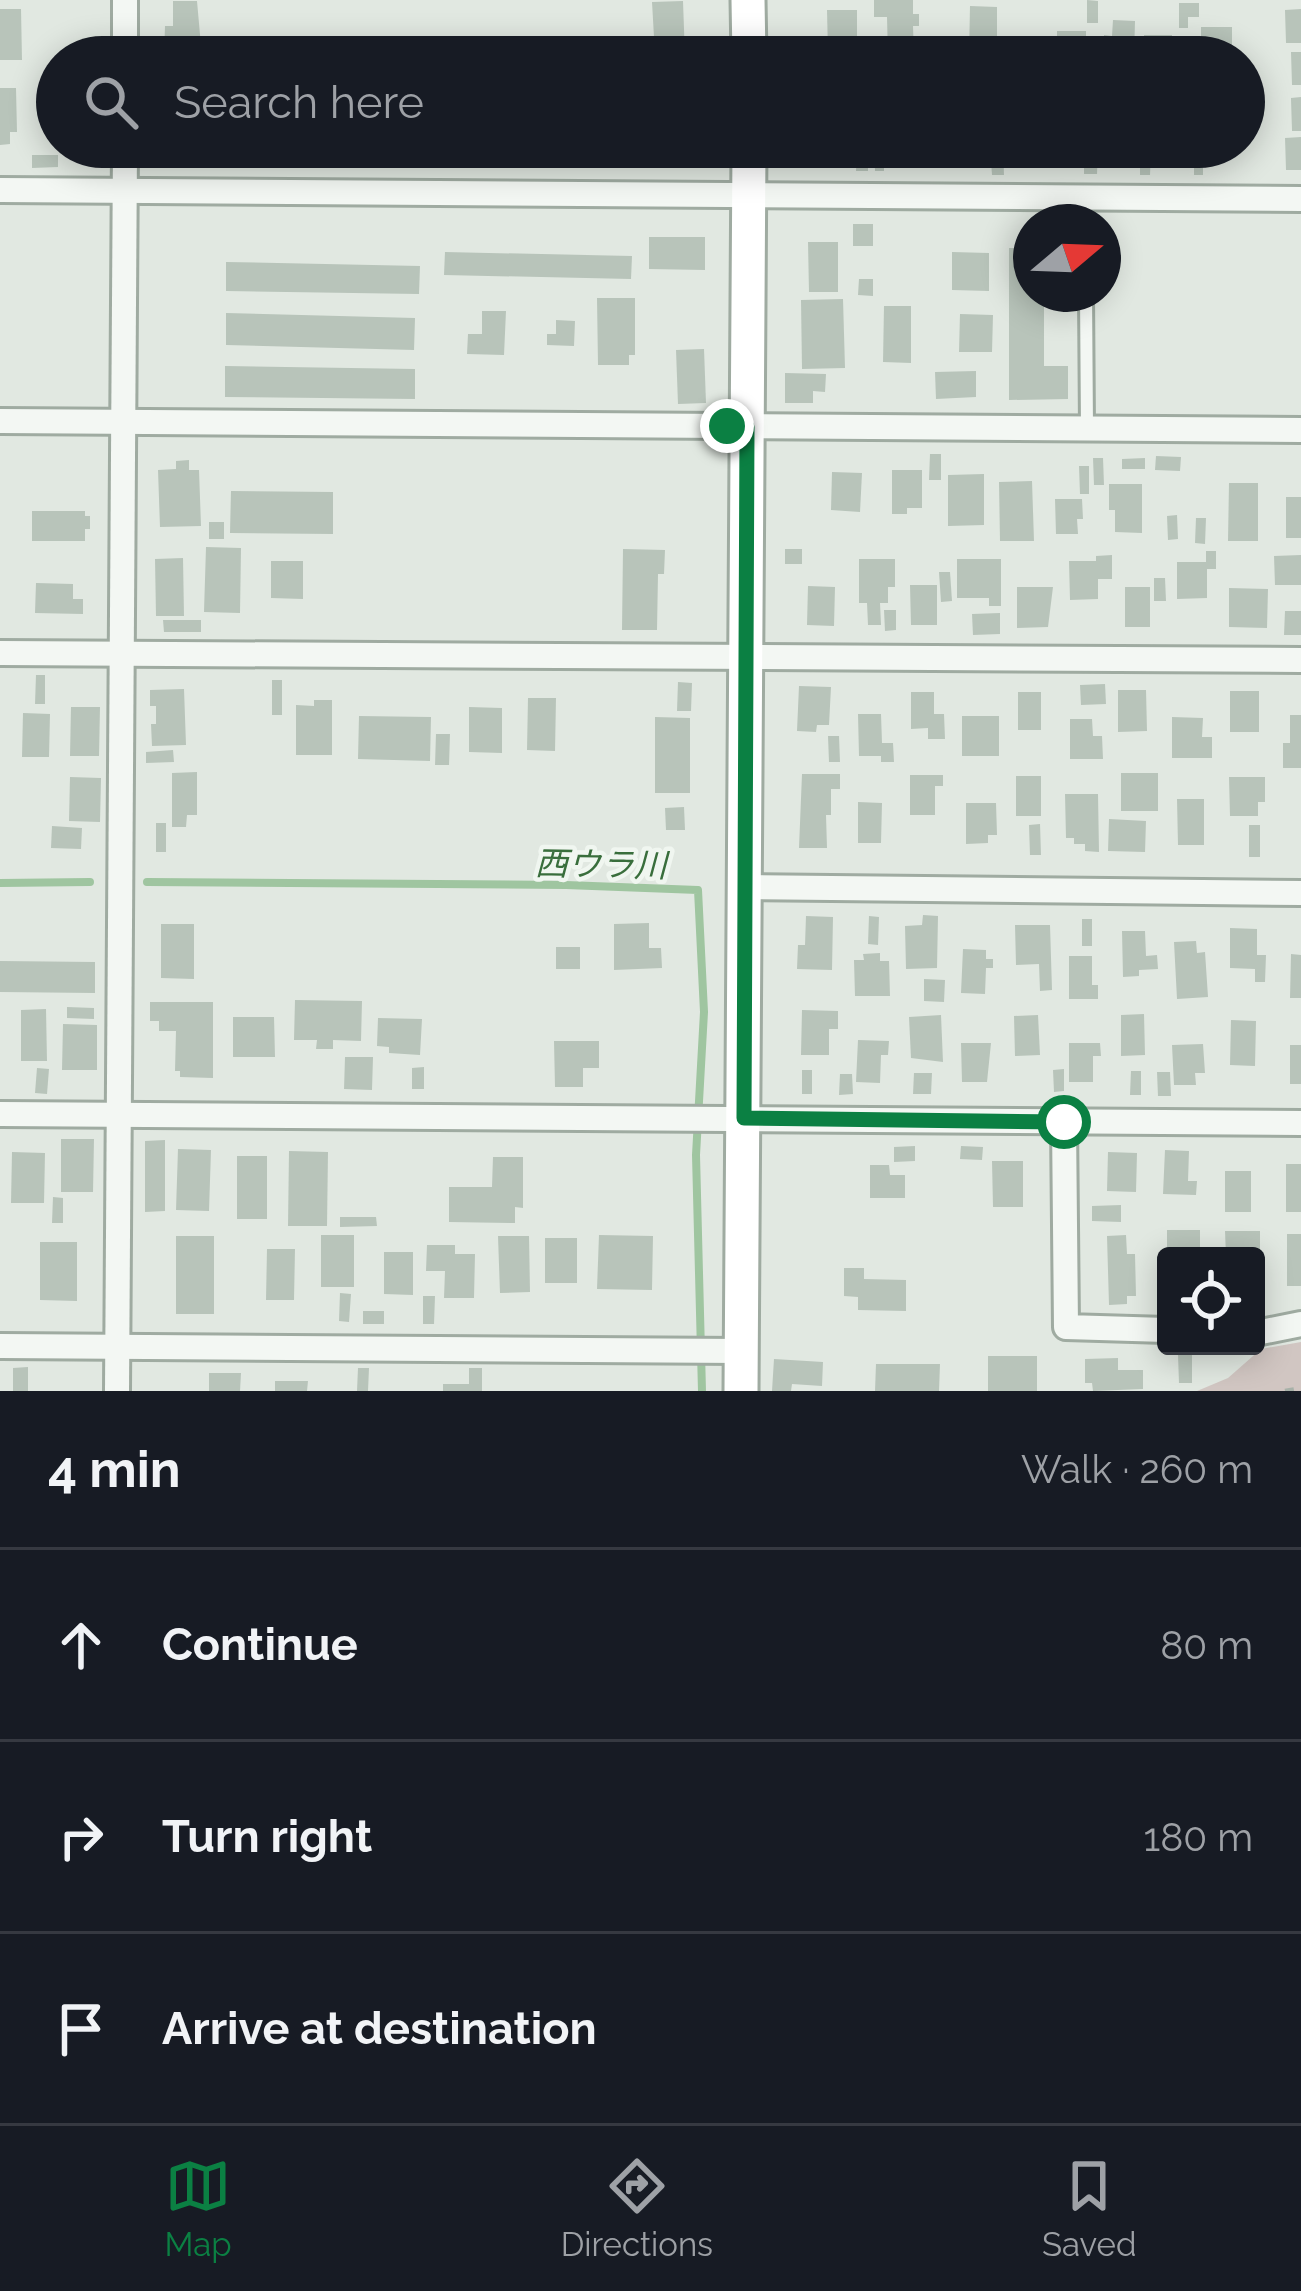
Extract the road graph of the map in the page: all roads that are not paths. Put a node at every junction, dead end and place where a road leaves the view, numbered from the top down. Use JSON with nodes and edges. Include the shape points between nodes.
{"nodes":[{"id":1,"x":125,"y":0,"type":"edge"},
{"id":2,"x":748,"y":0,"type":"edge"},
{"id":3,"x":125,"y":36,"type":"edge"},
{"id":4,"x":748,"y":36,"type":"edge"},
{"id":5,"x":124,"y":168,"type":"edge"},
{"id":6,"x":749,"y":168,"type":"edge"},
{"id":7,"x":0,"y":190,"type":"edge"},
{"id":8,"x":124,"y":190,"type":"junction"},
{"id":9,"x":749,"y":196,"type":"junction"},
{"id":10,"x":1301,"y":199,"type":"edge"},
{"id":11,"x":1013,"y":207,"type":"edge"},
{"id":12,"x":1121,"y":208,"type":"edge"},
{"id":13,"x":1086,"y":312,"type":"edge"},
{"id":14,"x":0,"y":421,"type":"edge"},
{"id":15,"x":123,"y":422,"type":"junction"},
{"id":16,"x":747,"y":427,"type":"junction"},
{"id":17,"x":1087,"y":429,"type":"junction"},
{"id":18,"x":1301,"y":430,"type":"edge"},
{"id":19,"x":0,"y":652,"type":"edge"},
{"id":20,"x":122,"y":653,"type":"junction"},
{"id":21,"x":744,"y":658,"type":"junction"},
{"id":22,"x":1301,"y":660,"type":"edge"},
{"id":23,"x":745,"y":887,"type":"junction"},
{"id":24,"x":1301,"y":893,"type":"edge"},
{"id":25,"x":0,"y":1114,"type":"edge"},
{"id":26,"x":118,"y":1115,"type":"junction"},
{"id":27,"x":744,"y":1118,"type":"junction"},
{"id":28,"x":1064,"y":1122,"type":"junction"},
{"id":29,"x":1301,"y":1123,"type":"edge"},
{"id":30,"x":1301,"y":1324,"type":"edge"},
{"id":31,"x":1157,"y":1330,"type":"edge"},
{"id":32,"x":1265,"y":1332,"type":"edge"},
{"id":33,"x":0,"y":1346,"type":"edge"},
{"id":34,"x":117,"y":1347,"type":"junction"},
{"id":35,"x":741,"y":1351,"type":"junction"},
{"id":36,"x":117,"y":1391,"type":"edge"},
{"id":37,"x":741,"y":1391,"type":"edge"}],
"edges":[{"from":1,"to":3,"type":"street"},
{"from":2,"to":4,"type":"street"},
{"from":5,"to":8,"type":"street"},
{"from":6,"to":9,"type":"street"},
{"from":7,"to":8,"type":"street"},
{"from":8,"to":9,"type":"street"},
{"from":8,"to":15,"type":"street"},
{"from":9,"to":11,"type":"street"},
{"from":9,"to":16,"type":"street"},
{"from":10,"to":12,"type":"street"},
{"from":13,"to":17,"type":"lane"},
{"from":14,"to":15,"type":"street"},
{"from":15,"to":16,"type":"street"},
{"from":15,"to":20,"type":"street"},
{"from":16,"to":17,"type":"street"},
{"from":16,"to":21,"type":"street"},
{"from":17,"to":18,"type":"street"},
{"from":19,"to":20,"type":"street"},
{"from":20,"to":21,"type":"street"},
{"from":20,"to":26,"type":"street"},
{"from":21,"to":22,"type":"street"},
{"from":21,"to":23,"type":"street"},
{"from":23,"to":24,"type":"street"},
{"from":23,"to":27,"type":"street"},
{"from":25,"to":26,"type":"street"},
{"from":26,"to":27,"type":"street"},
{"from":26,"to":34,"type":"street"},
{"from":27,"to":28,"type":"street"},
{"from":27,"to":35,"type":"street"},
{"from":28,"to":29,"type":"street"},
{"from":28,"to":31,"type":"street","via":[[1066,1327]]},
{"from":30,"to":32,"type":"street"},
{"from":33,"to":34,"type":"street"},
{"from":34,"to":35,"type":"street"},
{"from":34,"to":36,"type":"street"},
{"from":35,"to":37,"type":"street"}]}
